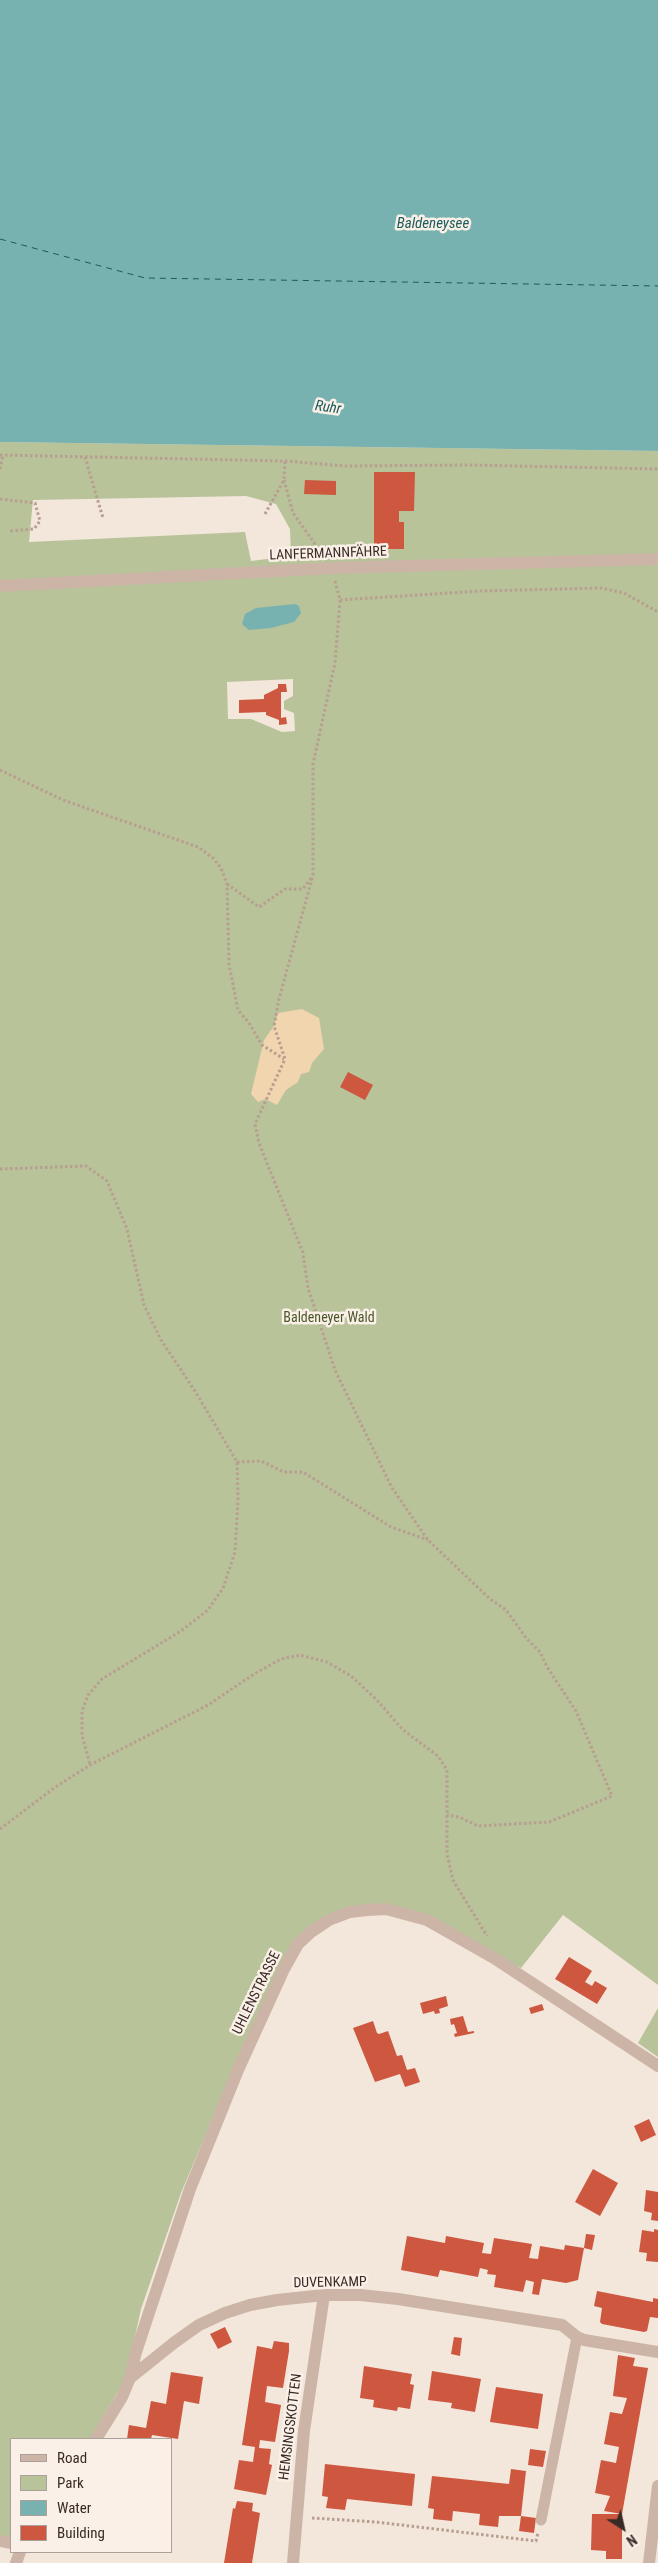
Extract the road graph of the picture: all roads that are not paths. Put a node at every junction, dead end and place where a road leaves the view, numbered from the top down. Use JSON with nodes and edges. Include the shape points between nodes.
{"nodes":[{"id":1,"x":658,"y":559,"type":"edge"},
{"id":2,"x":0,"y":586,"type":"edge"},
{"id":3,"x":658,"y":2066,"type":"edge"},
{"id":4,"x":324,"y":2295,"type":"junction"},
{"id":5,"x":581,"y":2339,"type":"junction"},
{"id":6,"x":658,"y":2352,"type":"edge"},
{"id":7,"x":130,"y":2378,"type":"junction"},
{"id":8,"x":97,"y":2438,"type":"edge"},
{"id":9,"x":658,"y":2486,"type":"edge"},
{"id":10,"x":541,"y":2520,"type":"road end"},
{"id":11,"x":655,"y":2540,"type":"edge"},
{"id":12,"x":293,"y":2563,"type":"edge"},
{"id":13,"x":649,"y":2563,"type":"edge"}],
"edges":[{"from":1,"to":2,"type":"street","name":"LANFERMANNFÄHRE","via":[[332,568]]},
{"from":3,"to":7,"type":"street","name":"UHLENSTRASSE","via":[[494,1958],[427,1920],[386,1909],[350,1912],[328,1920],[298,1944],[238,2070],[193,2180]]},
{"from":4,"to":5,"type":"street","name":"DUVENKAMP","via":[[398,2299],[562,2325]]},
{"from":4,"to":7,"type":"street","name":"DUVENKAMP","via":[[268,2301],[225,2313],[175,2342]]},
{"from":4,"to":12,"type":"street","name":"HEMSINGSKOTTEN","via":[[304,2431]]},
{"from":5,"to":6,"type":"street"},
{"from":5,"to":10,"type":"lane"},
{"from":7,"to":8,"type":"street","name":"UHLENSTRASSE"},
{"from":9,"to":11,"type":"street"},
{"from":11,"to":13,"type":"street"}]}
